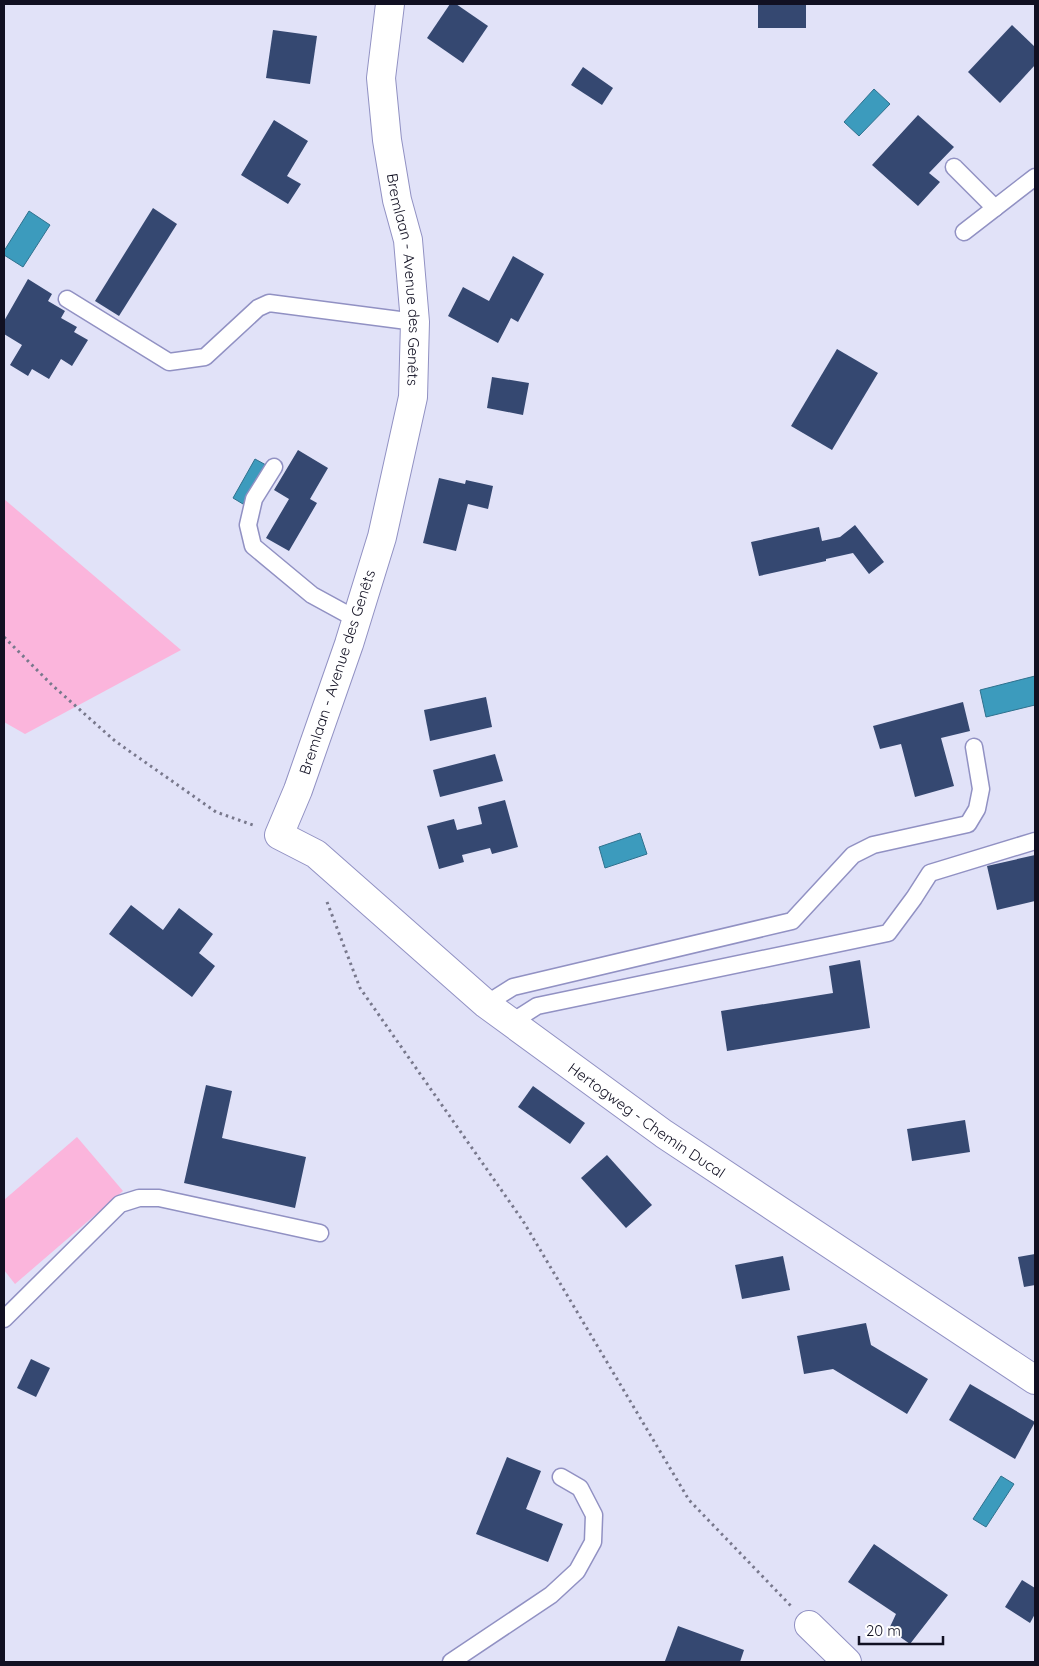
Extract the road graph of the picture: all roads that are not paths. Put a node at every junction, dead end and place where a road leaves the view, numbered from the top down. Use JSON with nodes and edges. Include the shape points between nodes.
{"nodes":[{"id":1,"x":390,"y":4,"type":"edge"},
{"id":2,"x":954,"y":167,"type":"dead end"},
{"id":3,"x":1035,"y":178,"type":"edge"},
{"id":4,"x":994,"y":208,"type":"junction"},
{"id":5,"x":964,"y":232,"type":"dead end"},
{"id":6,"x":67,"y":299,"type":"dead end"},
{"id":7,"x":415,"y":322,"type":"junction"},
{"id":8,"x":274,"y":467,"type":"dead end"},
{"id":9,"x":356,"y":619,"type":"junction"},
{"id":10,"x":974,"y":747,"type":"dead end"},
{"id":11,"x":280,"y":835,"type":"joint"},
{"id":12,"x":1035,"y":841,"type":"edge"},
{"id":13,"x":486,"y":1004,"type":"junction"},
{"id":14,"x":512,"y":1022,"type":"junction"},
{"id":15,"x":320,"y":1234,"type":"dead end"},
{"id":16,"x":4,"y":1319,"type":"edge"},
{"id":17,"x":1035,"y":1380,"type":"edge"},
{"id":18,"x":561,"y":1477,"type":"dead end"},
{"id":19,"x":809,"y":1625,"type":"road end"},
{"id":20,"x":451,"y":1662,"type":"edge"},
{"id":21,"x":847,"y":1662,"type":"edge"}],
"edges":[{"from":1,"to":7,"type":"street","name":"Bremlaan - Avenue des Genêts","via":[[381,78],[388,148],[408,240]]},
{"from":2,"to":4,"type":"lane"},
{"from":3,"to":4,"type":"lane"},
{"from":4,"to":5,"type":"lane"},
{"from":6,"to":7,"type":"lane","via":[[169,362],[205,357],[258,308],[269,303]]},
{"from":7,"to":9,"type":"street","name":"Bremlaan - Avenue des Genêts","via":[[413,397],[382,537]]},
{"from":8,"to":9,"type":"lane","via":[[254,499],[248,525],[253,546],[312,595]]},
{"from":9,"to":11,"type":"street","name":"Bremlaan - Avenue des Genêts"},
{"from":10,"to":13,"type":"lane","via":[[981,789],[977,809],[968,824],[873,845],[853,855],[792,921],[513,987]]},
{"from":11,"to":13,"type":"street","name":"Hertogweg - Chemin Ducal","via":[[316,854]]},
{"from":12,"to":14,"type":"lane","via":[[930,873],[888,933],[537,1006]]},
{"from":13,"to":14,"type":"street","name":"Hertogweg - Chemin Ducal"},
{"from":14,"to":17,"type":"street","name":"Hertogweg - Chemin Ducal","via":[[664,1134]]},
{"from":15,"to":16,"type":"lane","via":[[160,1198],[139,1198],[120,1204]]},
{"from":18,"to":20,"type":"lane","via":[[580,1488],[594,1515],[593,1542],[577,1571],[551,1595]]},
{"from":19,"to":21,"type":"street"}]}
